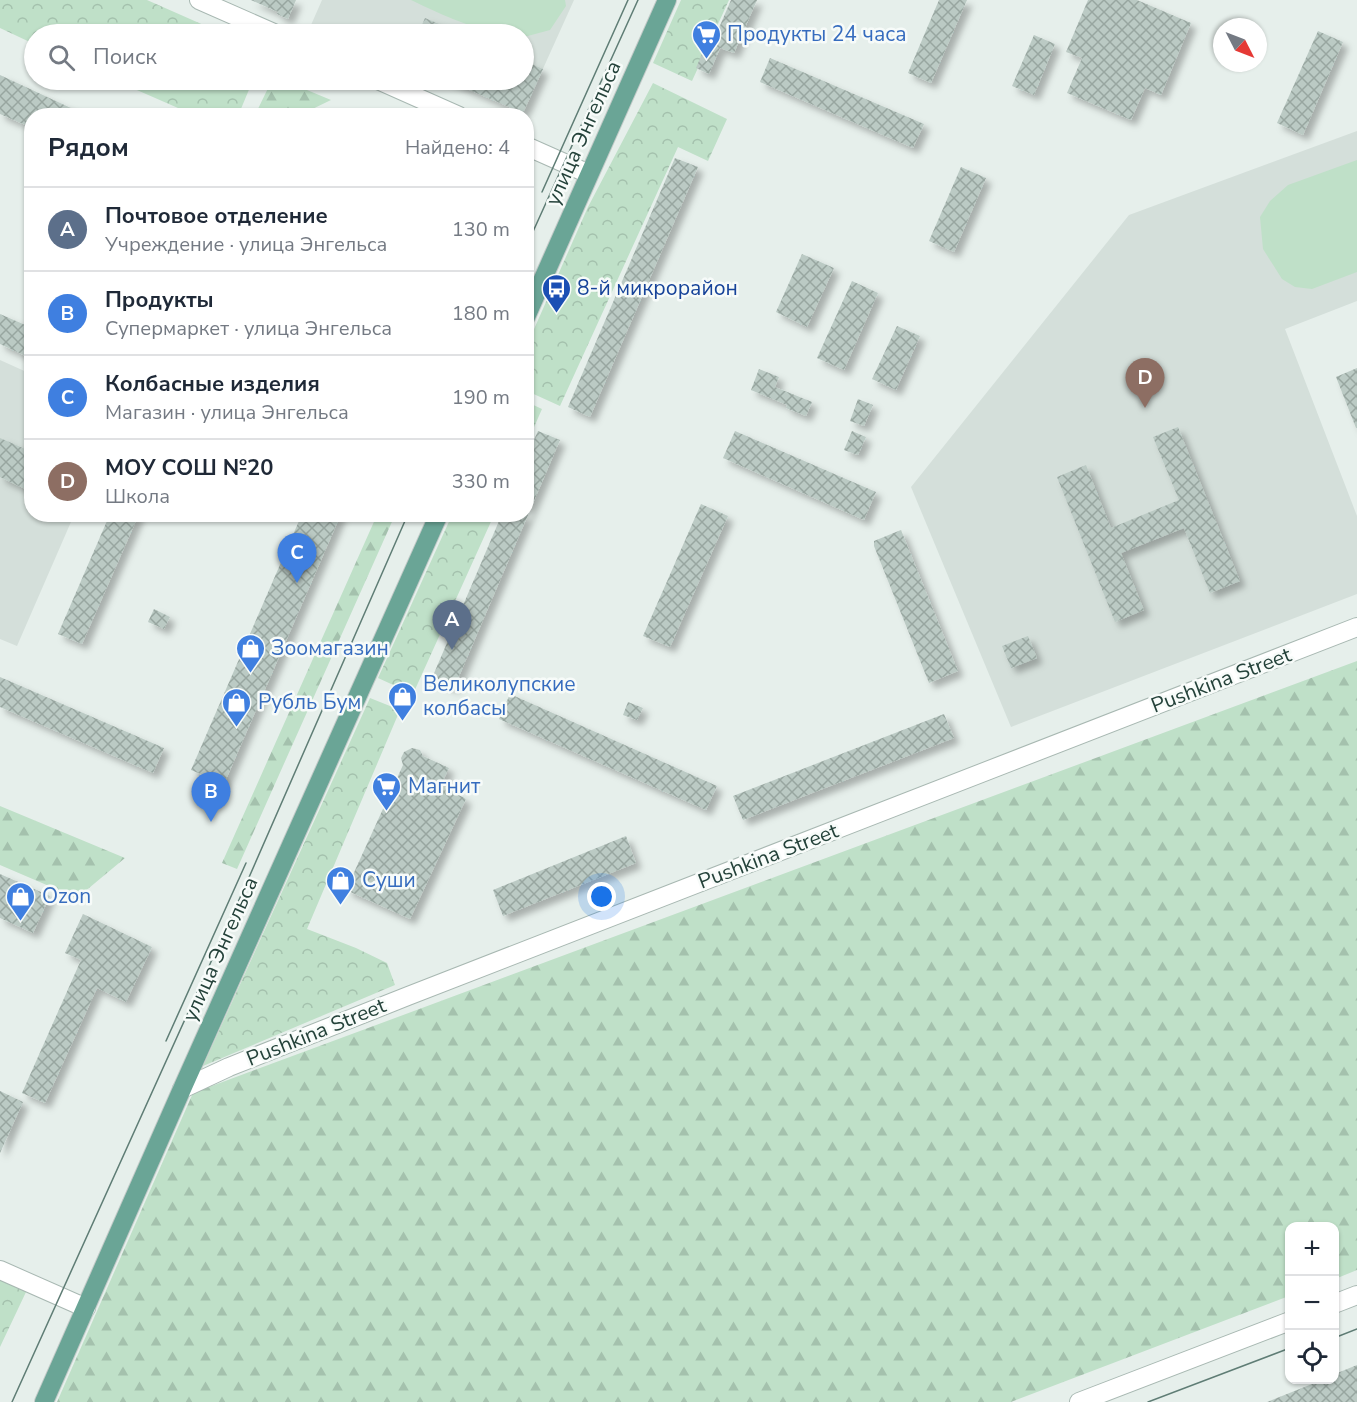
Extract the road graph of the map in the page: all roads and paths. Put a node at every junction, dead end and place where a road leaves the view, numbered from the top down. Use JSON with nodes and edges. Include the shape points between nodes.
{"nodes":[{"id":1,"x":199,"y":0,"type":"edge"},
{"id":2,"x":667,"y":0,"type":"edge"},
{"id":3,"x":253,"y":24,"type":"edge"},
{"id":4,"x":400,"y":90,"type":"edge"},
{"id":5,"x":441,"y":108,"type":"edge"},
{"id":6,"x":534,"y":150,"type":"edge"},
{"id":7,"x":589,"y":174,"type":"junction"},
{"id":8,"x":534,"y":299,"type":"edge"},
{"id":9,"x":435,"y":522,"type":"edge"},
{"id":10,"x":1357,"y":627,"type":"edge"},
{"id":11,"x":182,"y":1089,"type":"junction"},
{"id":12,"x":0,"y":1270,"type":"edge"},
{"id":13,"x":1357,"y":1295,"type":"edge"},
{"id":14,"x":1339,"y":1302,"type":"edge"},
{"id":15,"x":86,"y":1308,"type":"junction"},
{"id":16,"x":1285,"y":1323,"type":"edge"},
{"id":17,"x":44,"y":1402,"type":"edge"},
{"id":18,"x":1079,"y":1402,"type":"edge"}],
"edges":[{"from":1,"to":3,"type":"street"},
{"from":2,"to":7,"type":"main road","name":"улица Энгельса"},
{"from":4,"to":5,"type":"street"},
{"from":6,"to":7,"type":"street"},
{"from":7,"to":8,"type":"main road","name":"улица Энгельса"},
{"from":9,"to":11,"type":"main road","name":"улица Энгельса"},
{"from":10,"to":11,"type":"street","name":"Pushkina Street","via":[[229,1066]]},
{"from":11,"to":15,"type":"main road","name":"улица Энгельса"},
{"from":12,"to":15,"type":"street"},
{"from":13,"to":14,"type":"street"},
{"from":15,"to":17,"type":"main road","name":"улица Энгельса"},
{"from":16,"to":18,"type":"street"}]}
